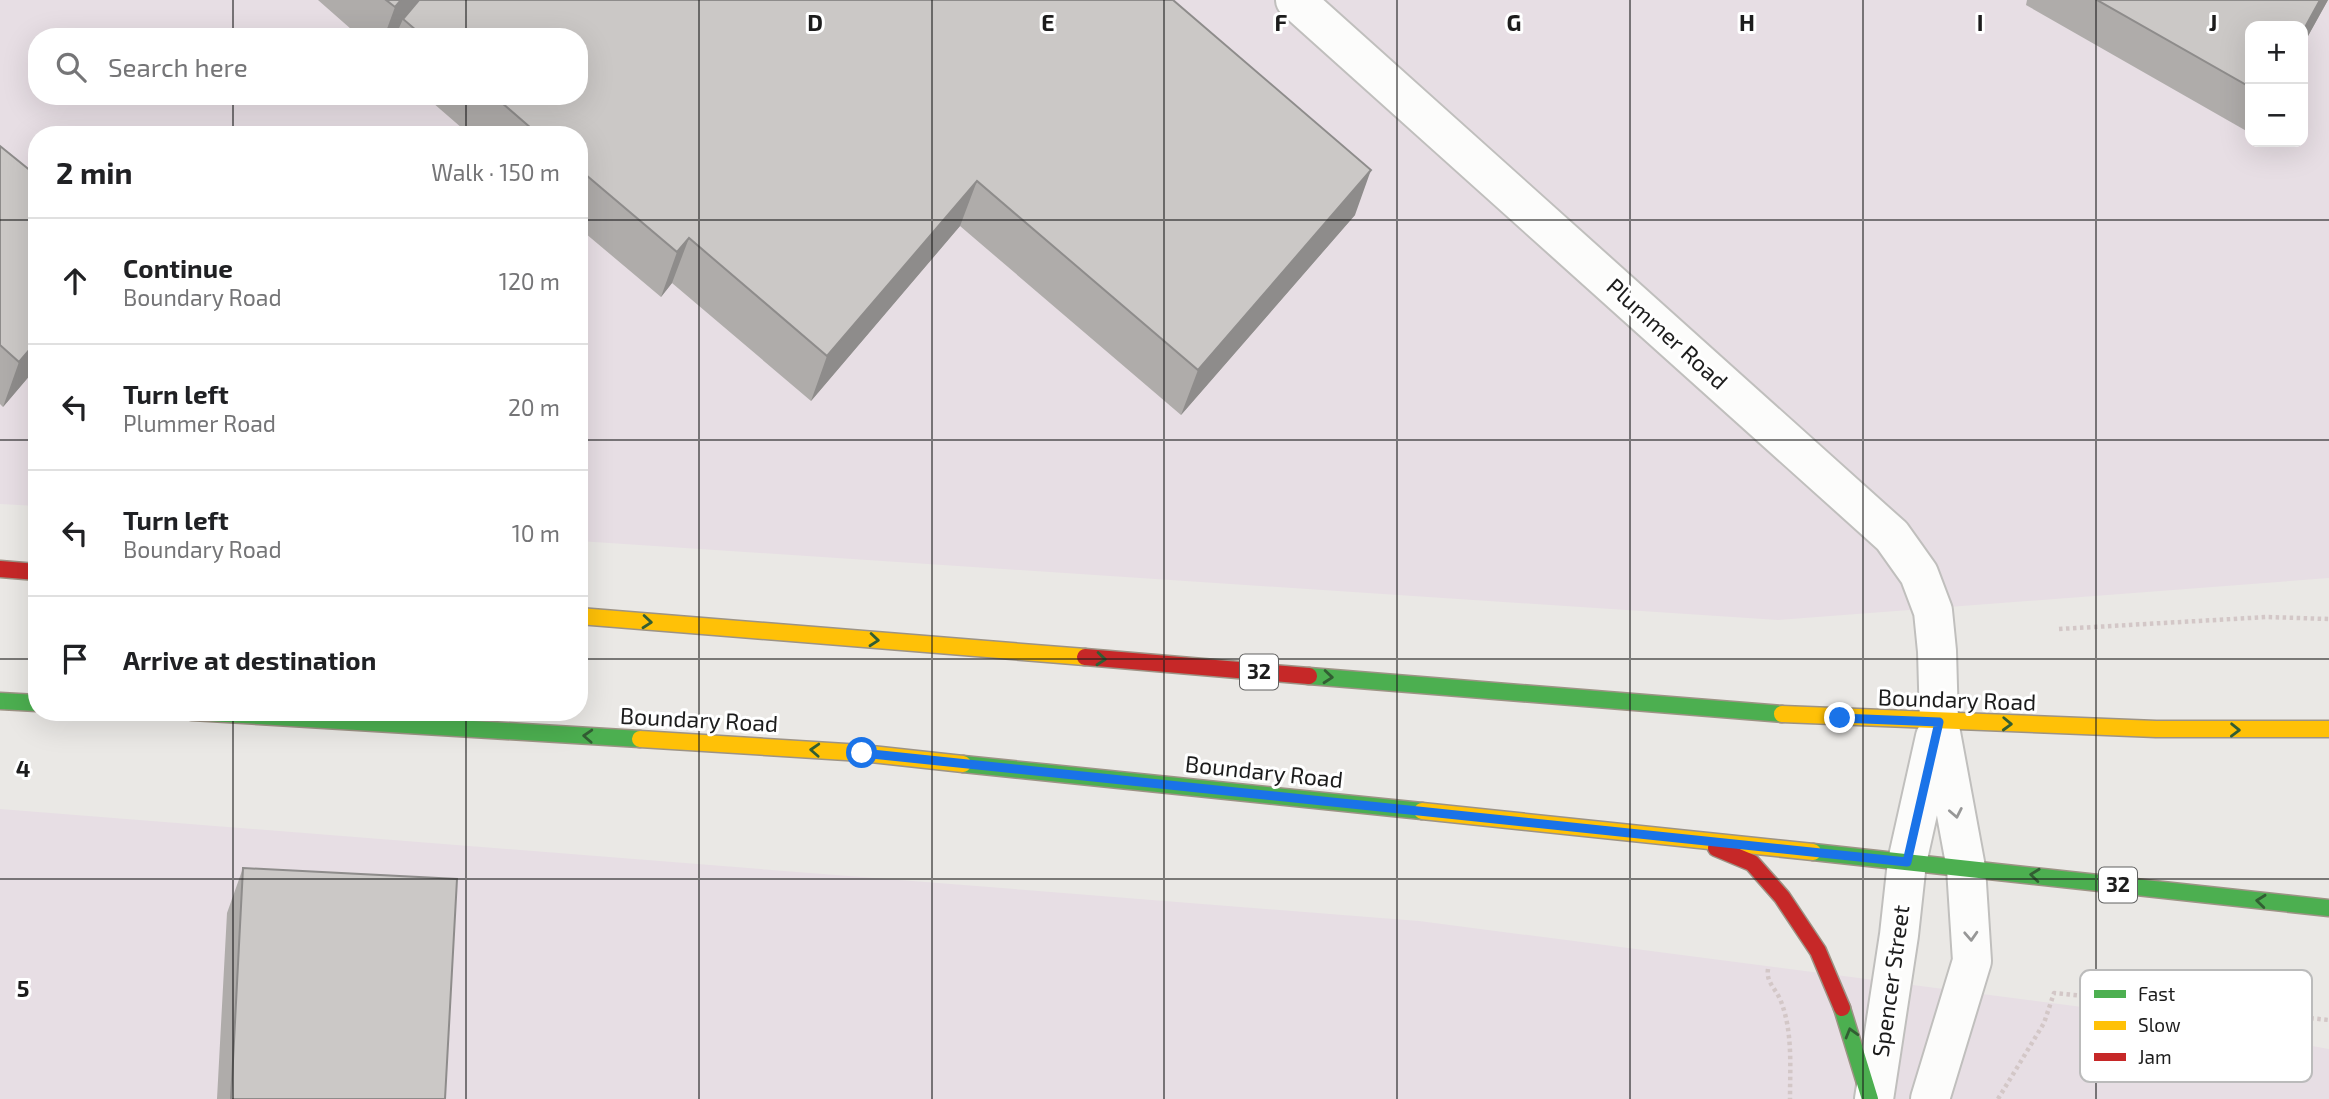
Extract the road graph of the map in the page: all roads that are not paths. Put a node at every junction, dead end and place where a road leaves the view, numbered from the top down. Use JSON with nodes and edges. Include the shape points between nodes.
{"nodes":[{"id":1,"x":1295,"y":0,"type":"edge"},
{"id":2,"x":0,"y":569,"type":"edge"},
{"id":3,"x":28,"y":571,"type":"edge"},
{"id":4,"x":588,"y":617,"type":"edge"},
{"id":5,"x":0,"y":701,"type":"edge"},
{"id":6,"x":28,"y":703,"type":"edge"},
{"id":7,"x":339,"y":721,"type":"edge"},
{"id":8,"x":1939,"y":722,"type":"junction"},
{"id":9,"x":2329,"y":729,"type":"edge"},
{"id":10,"x":1700,"y":840,"type":"junction"},
{"id":11,"x":1907,"y":862,"type":"junction"},
{"id":12,"x":1966,"y":868,"type":"junction"},
{"id":13,"x":2329,"y":908,"type":"edge"},
{"id":14,"x":1872,"y":1099,"type":"edge"},
{"id":15,"x":1930,"y":1099,"type":"edge"}],
"edges":[{"from":1,"to":8,"type":"street","name":"Plummer Road","via":[[1892,536],[1919,574],[1933,611]]},
{"from":2,"to":3,"type":"main road"},
{"from":4,"to":8,"type":"main road","name":"Boundary Road","number":"32","one_way":true,"via":[[1802,716]]},
{"from":5,"to":6,"type":"main road"},
{"from":10,"to":7,"type":"main road","name":"Boundary Road","number":"32","one_way":true,"via":[[862,753]]},
{"from":8,"to":9,"type":"main road","name":"Boundary Road","number":"32","one_way":true},
{"from":8,"to":11,"type":"street","name":"Plummer Road"},
{"from":8,"to":12,"type":"street","name":"Plummer Road","one_way":true},
{"from":10,"to":11,"type":"main road","name":"Boundary Road","number":"32"},
{"from":14,"to":10,"type":"main road","one_way":true,"via":[[1845,1014],[1818,951],[1783,897],[1752,863]]},
{"from":11,"to":12,"type":"main road","name":"Boundary Road","number":"32"},
{"from":11,"to":14,"type":"street","name":"Spencer Street"},
{"from":13,"to":12,"type":"main road","name":"Boundary Road","number":"32","one_way":true},
{"from":12,"to":15,"type":"street","one_way":true,"via":[[1972,961]]}]}
